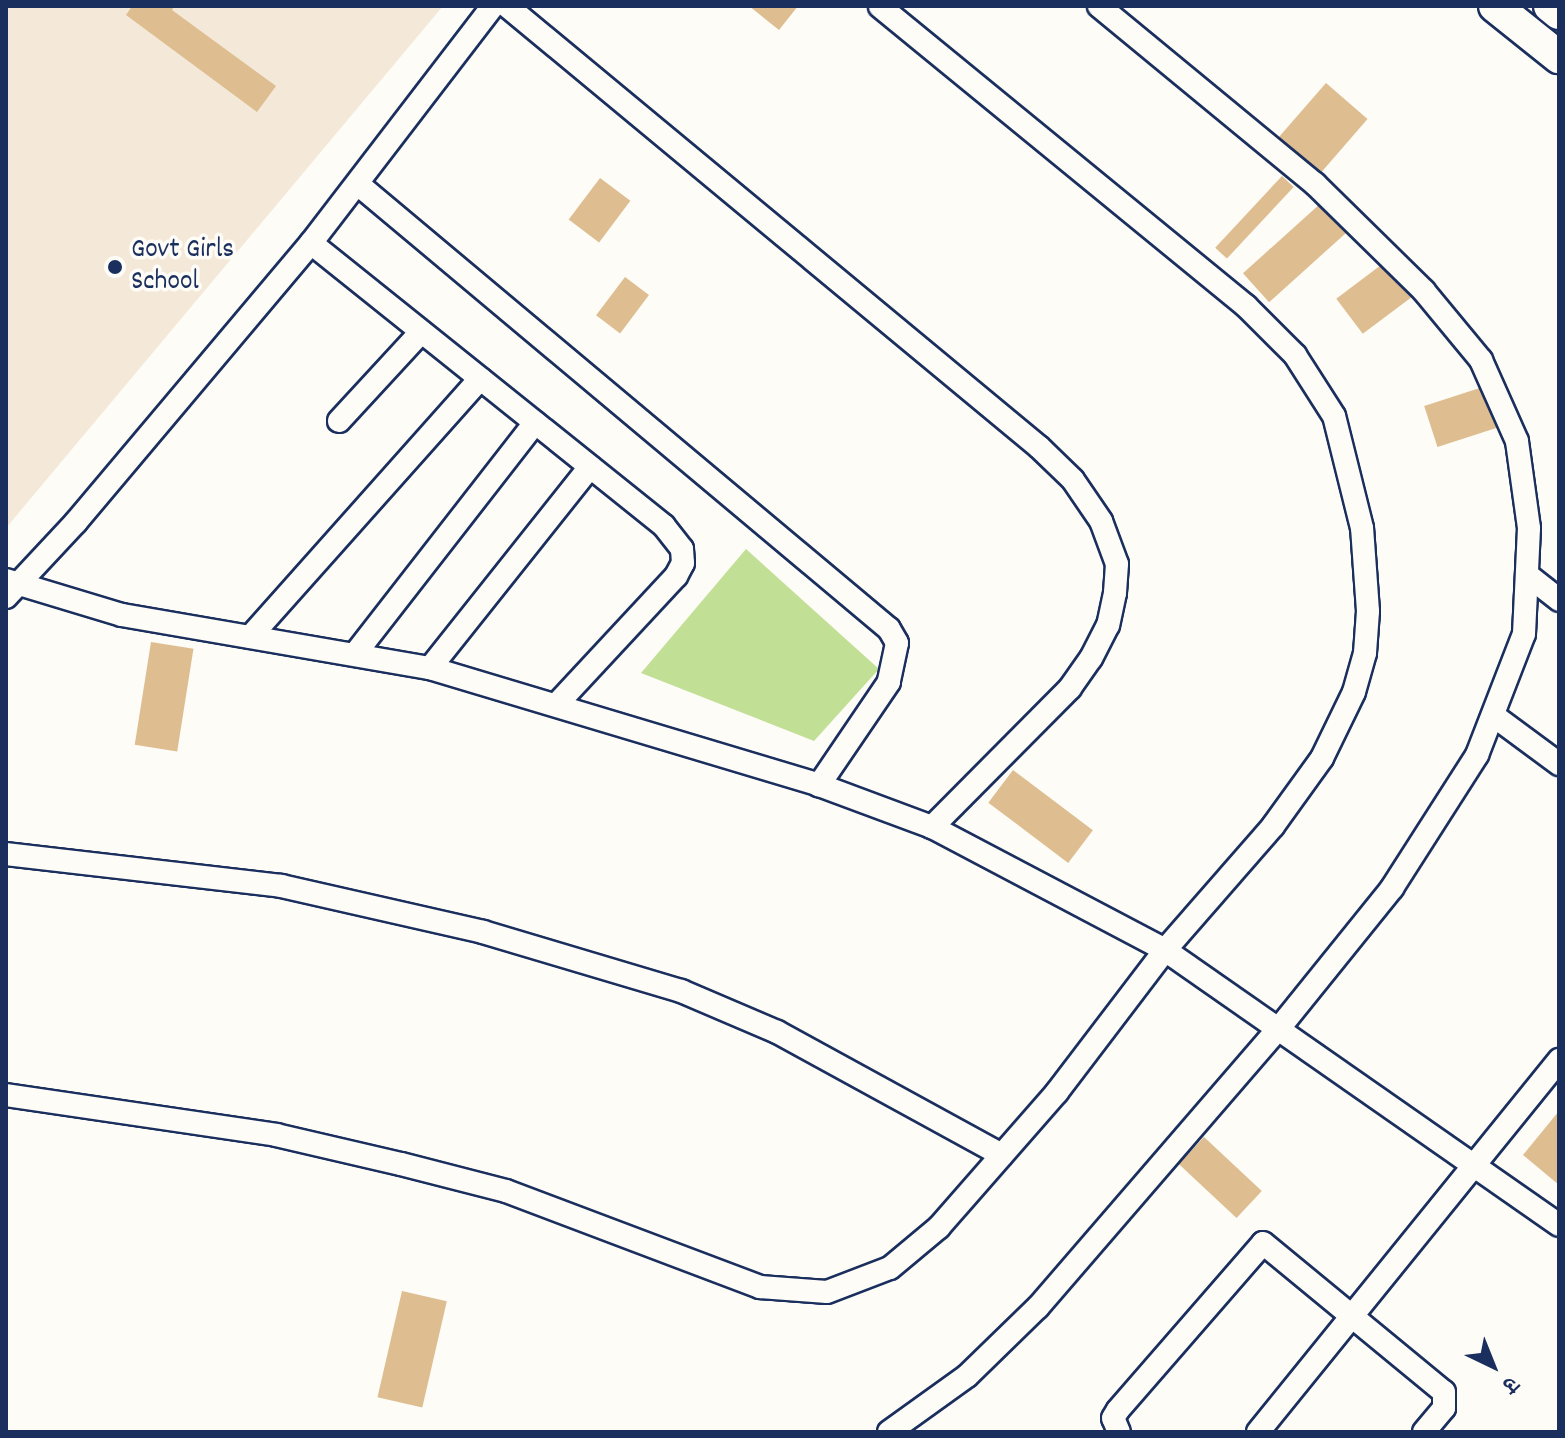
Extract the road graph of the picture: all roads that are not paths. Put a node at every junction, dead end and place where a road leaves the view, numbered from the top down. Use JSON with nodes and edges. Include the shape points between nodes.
{"nodes":[{"id":1,"x":493,"y":6,"type":"edge"},
{"id":2,"x":507,"y":6,"type":"edge"},
{"id":3,"x":880,"y":6,"type":"edge"},
{"id":4,"x":1099,"y":6,"type":"edge"},
{"id":5,"x":1495,"y":6,"type":"edge"},
{"id":6,"x":1550,"y":6,"type":"edge"},
{"id":7,"x":1559,"y":13,"type":"edge"},
{"id":8,"x":1559,"y":57,"type":"edge"},
{"id":9,"x":359,"y":185,"type":"junction"},
{"id":10,"x":311,"y":243,"type":"junction"},
{"id":11,"x":421,"y":332,"type":"junction"},
{"id":12,"x":480,"y":379,"type":"junction"},
{"id":13,"x":339,"y":421,"type":"dead end"},
{"id":14,"x":535,"y":423,"type":"junction"},
{"id":15,"x":590,"y":467,"type":"junction"},
{"id":16,"x":1530,"y":577,"type":"junction"},
{"id":17,"x":9,"y":587,"type":"edge"},
{"id":18,"x":1559,"y":600,"type":"edge"},
{"id":19,"x":250,"y":637,"type":"junction"},
{"id":20,"x":355,"y":654,"type":"junction"},
{"id":21,"x":430,"y":668,"type":"junction"},
{"id":22,"x":558,"y":703,"type":"junction"},
{"id":23,"x":1494,"y":716,"type":"junction"},
{"id":24,"x":1559,"y":764,"type":"edge"},
{"id":25,"x":819,"y":785,"type":"junction"},
{"id":26,"x":932,"y":827,"type":"junction"},
{"id":27,"x":6,"y":854,"type":"edge"},
{"id":28,"x":1165,"y":950,"type":"junction"},
{"id":29,"x":1280,"y":1027,"type":"junction"},
{"id":30,"x":1559,"y":1060,"type":"edge"},
{"id":31,"x":6,"y":1095,"type":"edge"},
{"id":32,"x":1002,"y":1155,"type":"junction"},
{"id":33,"x":1475,"y":1163,"type":"junction"},
{"id":34,"x":1559,"y":1225,"type":"edge"},
{"id":35,"x":1352,"y":1314,"type":"junction"},
{"id":36,"x":889,"y":1432,"type":"edge"},
{"id":37,"x":1119,"y":1432,"type":"edge"},
{"id":38,"x":1258,"y":1432,"type":"edge"},
{"id":39,"x":1424,"y":1432,"type":"edge"}],
"edges":[{"from":1,"to":9,"type":"street"},
{"from":2,"to":26,"type":"street","via":[[1039,447],[1073,480],[1101,521],[1117,564],[1115,593],[1108,625],[1091,658],[1031,729]]},
{"from":3,"to":28,"type":"street","via":[[1246,306],[1295,355],[1334,416],[1362,528],[1368,611],[1365,653],[1354,692],[1304,786]]},
{"from":4,"to":16,"type":"street","via":[[1315,184],[1424,291],[1481,360],[1517,441]]},
{"from":5,"to":8,"type":"main road"},
{"from":6,"to":7,"type":"main road"},
{"from":9,"to":10,"type":"street"},
{"from":9,"to":25,"type":"street","via":[[889,629],[897,643],[889,682]]},
{"from":10,"to":11,"type":"street"},
{"from":10,"to":17,"type":"street","via":[[76,522]]},
{"from":11,"to":12,"type":"street"},
{"from":11,"to":13,"type":"street"},
{"from":12,"to":14,"type":"street"},
{"from":12,"to":19,"type":"street"},
{"from":14,"to":15,"type":"street"},
{"from":14,"to":20,"type":"street"},
{"from":15,"to":21,"type":"street"},
{"from":15,"to":22,"type":"street","via":[[676,539],[683,563]]},
{"from":16,"to":18,"type":"street"},
{"from":16,"to":23,"type":"street","via":[[1524,634]]},
{"from":17,"to":19,"type":"street","via":[[122,615]]},
{"from":19,"to":20,"type":"street"},
{"from":20,"to":21,"type":"street"},
{"from":21,"to":22,"type":"street"},
{"from":22,"to":25,"type":"street"},
{"from":23,"to":24,"type":"street"},
{"from":23,"to":29,"type":"street","via":[[1423,844]]},
{"from":25,"to":26,"type":"street"},
{"from":26,"to":28,"type":"street"},
{"from":27,"to":32,"type":"street","via":[[281,886],[483,932],[681,991],[777,1032]]},
{"from":28,"to":29,"type":"street"},
{"from":28,"to":32,"type":"street"},
{"from":29,"to":33,"type":"street"},
{"from":29,"to":36,"type":"street","via":[[996,1352]]},
{"from":30,"to":33,"type":"street"},
{"from":31,"to":32,"type":"street","via":[[276,1135],[506,1191],[656,1251],[789,1293],[849,1287],[890,1268],[939,1227]]},
{"from":33,"to":34,"type":"street"},
{"from":33,"to":35,"type":"street"},
{"from":35,"to":37,"type":"street","via":[[1276,1249],[1257,1246],[1118,1410],[1113,1418]]},
{"from":35,"to":38,"type":"street"},
{"from":35,"to":39,"type":"street","via":[[1444,1392],[1444,1408]]}]}
